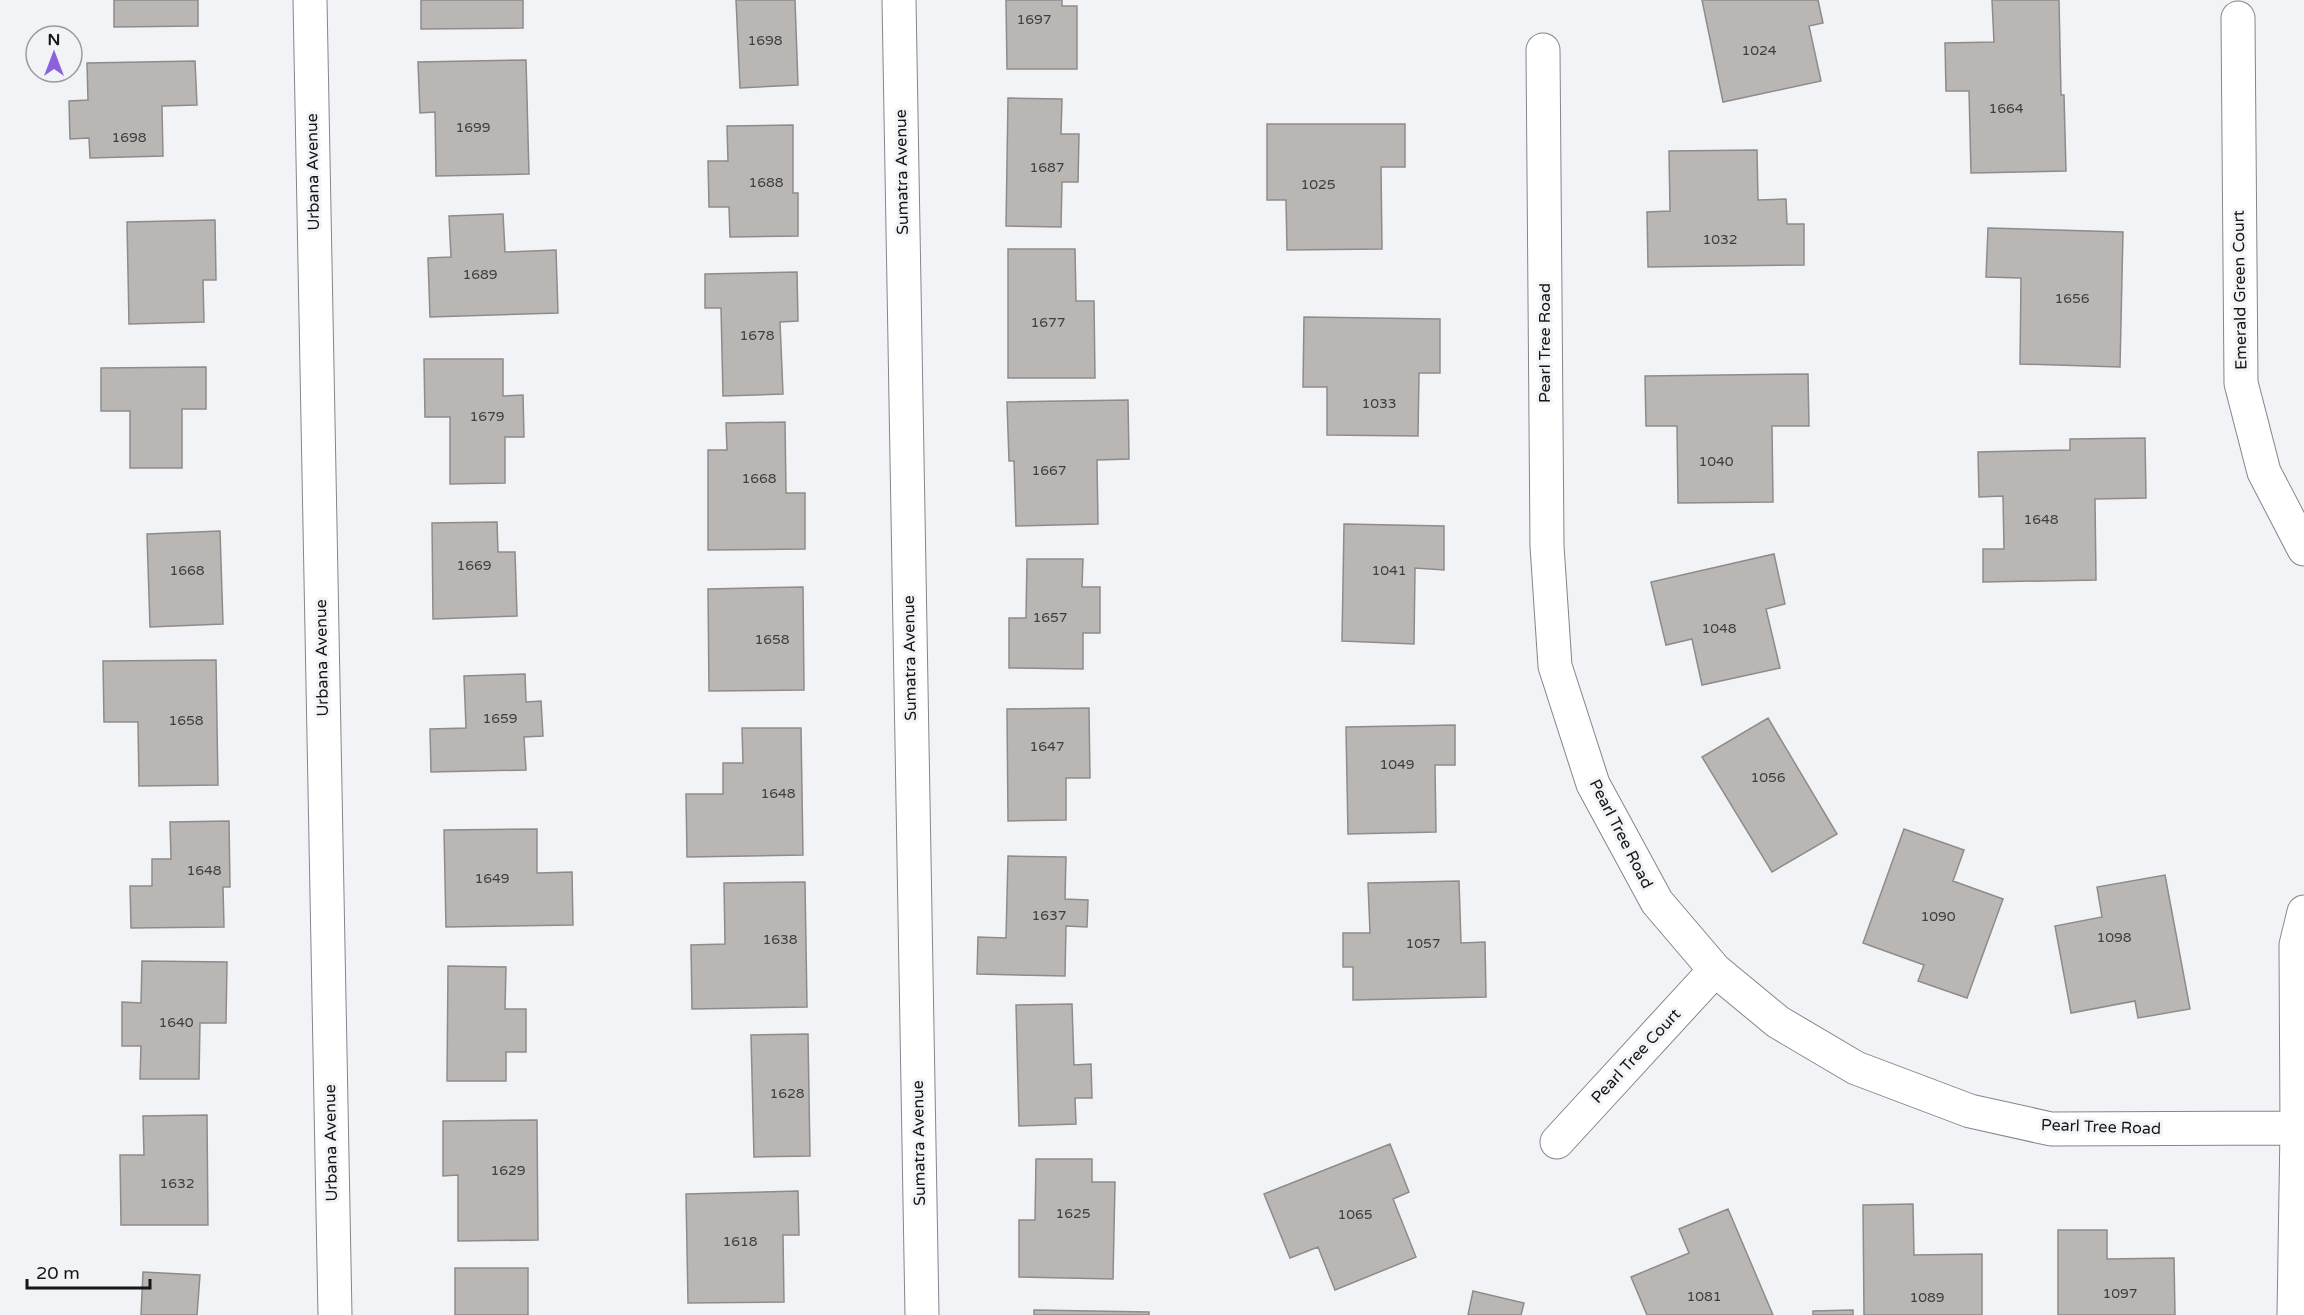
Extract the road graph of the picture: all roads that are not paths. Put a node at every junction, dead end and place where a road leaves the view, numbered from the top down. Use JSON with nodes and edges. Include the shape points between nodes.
{"nodes":[{"id":1,"x":310,"y":0,"type":"edge"},
{"id":2,"x":899,"y":0,"type":"edge"},
{"id":3,"x":2238,"y":18,"type":"dead end"},
{"id":4,"x":1543,"y":50,"type":"dead end"},
{"id":5,"x":2304,"y":549,"type":"edge"},
{"id":6,"x":2304,"y":912,"type":"edge"},
{"id":7,"x":1715,"y":970,"type":"junction"},
{"id":8,"x":2300,"y":1129,"type":"edge"},
{"id":9,"x":1557,"y":1142,"type":"dead end"},
{"id":10,"x":334,"y":1315,"type":"edge"},
{"id":11,"x":922,"y":1315,"type":"edge"},
{"id":12,"x":2294,"y":1315,"type":"edge"}],
"edges":[{"from":1,"to":10,"type":"street","name":"Urbana Avenue"},
{"from":2,"to":11,"type":"street","name":"Sumatra Avenue"},
{"from":3,"to":5,"type":"street","name":"Emerald Green Court","via":[[2241,383],[2264,472]]},
{"from":4,"to":7,"type":"street","name":"Pearl Tree Road","via":[[1547,546],[1555,666],[1593,784],[1657,902]]},
{"from":6,"to":8,"type":"street","via":[[2296,945]]},
{"from":7,"to":8,"type":"street","name":"Pearl Tree Road","via":[[1778,1022],[1856,1068],[1970,1111],[2052,1129]]},
{"from":7,"to":9,"type":"street","name":"Pearl Tree Court"},
{"from":8,"to":12,"type":"street"}]}
